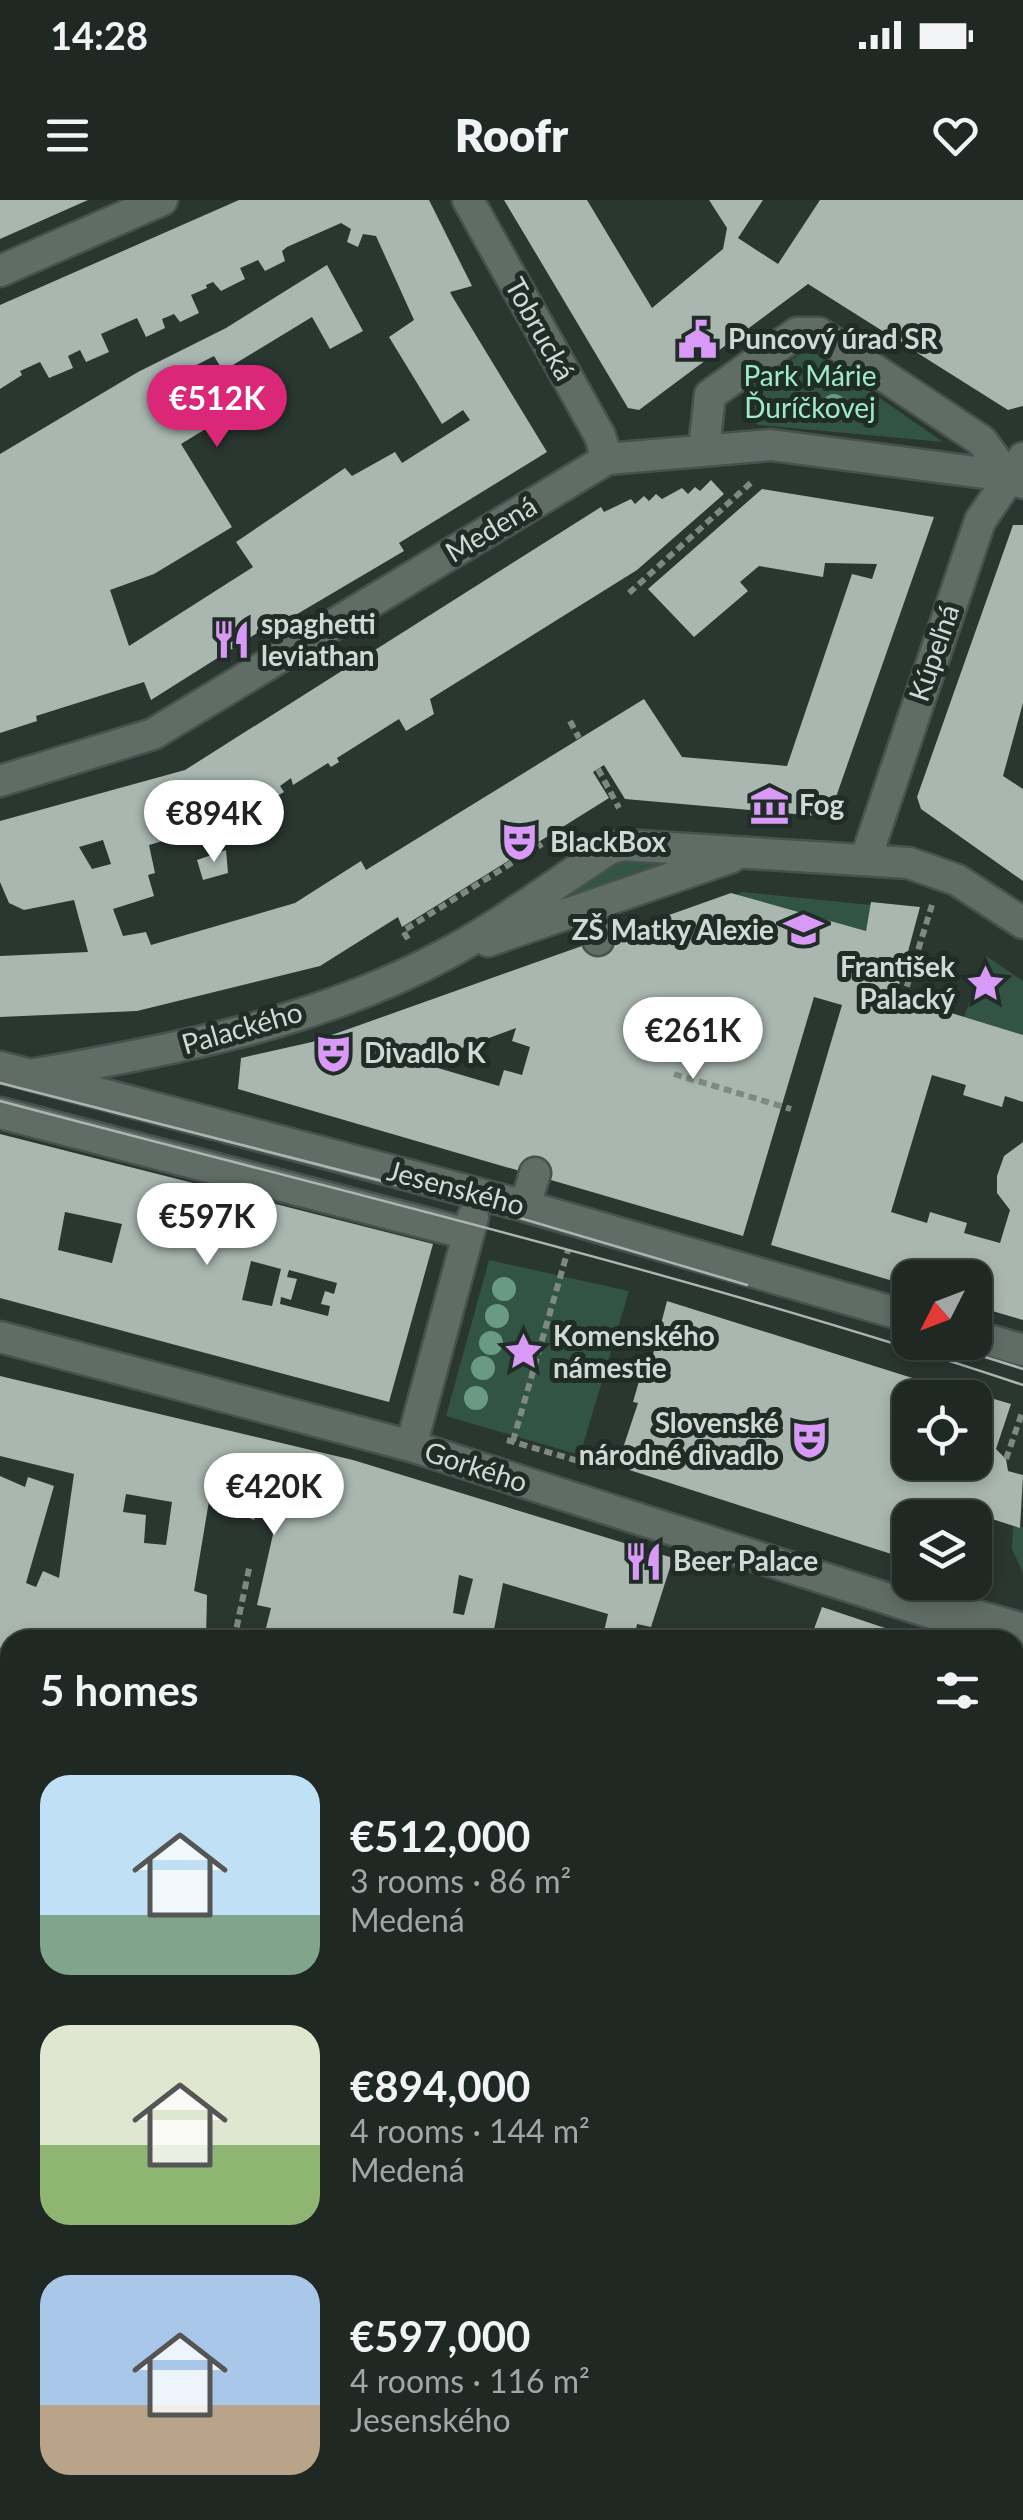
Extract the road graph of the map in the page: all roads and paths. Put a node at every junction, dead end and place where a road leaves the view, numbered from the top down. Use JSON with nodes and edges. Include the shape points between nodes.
{"nodes":[{"id":1,"x":162,"y":200,"type":"edge"},
{"id":2,"x":468,"y":200,"type":"edge"},
{"id":3,"x":0,"y":271,"type":"edge"},
{"id":4,"x":704,"y":448,"type":"junction"},
{"id":5,"x":607,"y":459,"type":"junction"},
{"id":6,"x":1018,"y":473,"type":"edge"},
{"id":7,"x":754,"y":480,"type":"dead end"},
{"id":8,"x":628,"y":592,"type":"dead end"},
{"id":9,"x":570,"y":722,"type":"dead end"},
{"id":10,"x":580,"y":738,"type":"dead end"},
{"id":11,"x":598,"y":769,"type":"dead end"},
{"id":12,"x":0,"y":781,"type":"edge"},
{"id":13,"x":619,"y":808,"type":"dead end"},
{"id":14,"x":542,"y":844,"type":"dead end"},
{"id":15,"x":745,"y":852,"type":"junction"},
{"id":16,"x":866,"y":858,"type":"junction"},
{"id":17,"x":584,"y":908,"type":"junction"},
{"id":18,"x":929,"y":912,"type":"dead end"},
{"id":19,"x":1023,"y":923,"type":"edge"},
{"id":20,"x":403,"y":931,"type":"dead end"},
{"id":21,"x":598,"y":940,"type":"dead end"},
{"id":22,"x":447,"y":954,"type":"junction"},
{"id":23,"x":903,"y":998,"type":"dead end"},
{"id":24,"x":15,"y":1071,"type":"edge"},
{"id":25,"x":674,"y":1074,"type":"dead end"},
{"id":26,"x":791,"y":1110,"type":"dead end"},
{"id":27,"x":0,"y":1113,"type":"edge"},
{"id":28,"x":535,"y":1173,"type":"dead end"},
{"id":29,"x":480,"y":1194,"type":"junction"},
{"id":30,"x":525,"y":1206,"type":"junction"},
{"id":31,"x":468,"y":1234,"type":"junction"},
{"id":32,"x":562,"y":1269,"type":"dead end"},
{"id":33,"x":892,"y":1311,"type":"edge"},
{"id":34,"x":0,"y":1337,"type":"edge"},
{"id":35,"x":992,"y":1340,"type":"edge"},
{"id":36,"x":1022,"y":1347,"type":"edge"},
{"id":37,"x":1023,"y":1410,"type":"edge"},
{"id":38,"x":494,"y":1436,"type":"dead end"},
{"id":39,"x":513,"y":1441,"type":"junction"},
{"id":40,"x":411,"y":1446,"type":"junction"},
{"id":41,"x":1006,"y":1459,"type":"dead end"},
{"id":42,"x":592,"y":1465,"type":"dead end"},
{"id":43,"x":250,"y":1564,"type":"dead end"},
{"id":44,"x":236,"y":1630,"type":"edge"},
{"id":45,"x":1004,"y":1630,"type":"edge"}],
"edges":[{"from":1,"to":3,"type":"street"},
{"from":2,"to":5,"type":"street","name":"Tobrucká"},
{"from":4,"to":5,"type":"street","name":"Medená"},
{"from":4,"to":6,"type":"street","name":"Medená","via":[[770,445]]},
{"from":4,"to":6,"type":"street","via":[[710,395],[797,333],[819,333],[982,441]]},
{"from":5,"to":12,"type":"street","name":"Medená","via":[[154,734]]},
{"from":6,"to":16,"type":"street","name":"Kúpeľná","via":[[980,521]]},
{"from":7,"to":8,"type":"path"},
{"from":9,"to":10,"type":"path"},
{"from":11,"to":13,"type":"path"},
{"from":14,"to":20,"type":"path"},
{"from":15,"to":16,"type":"street","name":"Palackého"},
{"from":15,"to":17,"type":"street","name":"Palackého"},
{"from":15,"to":22,"type":"street","name":"Palackého","via":[[623,844]]},
{"from":16,"to":19,"type":"street","name":"Palackého","via":[[932,868]]},
{"from":17,"to":21,"type":"street"},
{"from":17,"to":22,"type":"street","name":"Palackého"},
{"from":18,"to":23,"type":"path"},
{"from":22,"to":24,"type":"street","name":"Palackého","via":[[337,1000],[226,1034],[148,1055]]},
{"from":24,"to":29,"type":"street","name":"Jesenského"},
{"from":25,"to":26,"type":"path"},
{"from":27,"to":31,"type":"street","name":"Jesenského"},
{"from":28,"to":30,"type":"street"},
{"from":29,"to":30,"type":"street","name":"Jesenského"},
{"from":29,"to":31,"type":"street"},
{"from":30,"to":33,"type":"street","name":"Jesenského"},
{"from":31,"to":40,"type":"street"},
{"from":32,"to":39,"type":"path"},
{"from":34,"to":40,"type":"street","name":"Gorkého"},
{"from":35,"to":36,"type":"street"},
{"from":37,"to":41,"type":"path"},
{"from":38,"to":39,"type":"path"},
{"from":39,"to":42,"type":"path"},
{"from":40,"to":45,"type":"street","name":"Gorkého"},
{"from":43,"to":44,"type":"path"}]}
